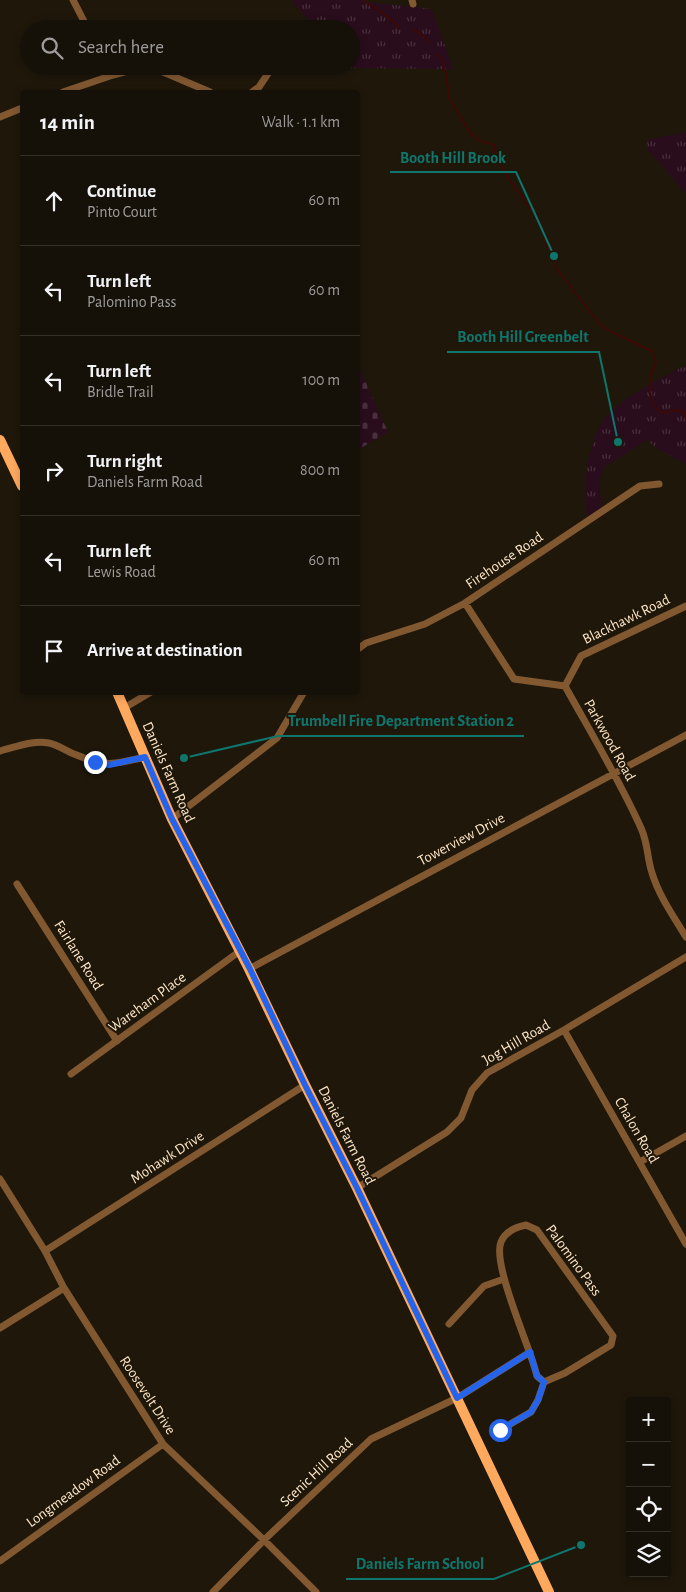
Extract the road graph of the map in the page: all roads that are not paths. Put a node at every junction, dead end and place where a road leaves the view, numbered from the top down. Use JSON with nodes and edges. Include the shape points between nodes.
{"nodes":[{"id":1,"x":73,"y":0,"type":"edge"},
{"id":2,"x":83,"y":20,"type":"edge"},
{"id":3,"x":111,"y":75,"type":"edge"},
{"id":4,"x":169,"y":75,"type":"edge"},
{"id":5,"x":267,"y":75,"type":"edge"},
{"id":6,"x":78,"y":90,"type":"edge"},
{"id":7,"x":205,"y":90,"type":"edge"},
{"id":8,"x":255,"y":90,"type":"edge"},
{"id":9,"x":20,"y":109,"type":"edge"},
{"id":10,"x":0,"y":117,"type":"edge"},
{"id":11,"x":0,"y":440,"type":"edge"},
{"id":12,"x":20,"y":482,"type":"edge"},
{"id":13,"x":659,"y":484,"type":"dead end"},
{"id":14,"x":465,"y":603,"type":"junction"},
{"id":15,"x":686,"y":606,"type":"edge"},
{"id":16,"x":360,"y":648,"type":"edge"},
{"id":17,"x":565,"y":686,"type":"junction"},
{"id":18,"x":118,"y":695,"type":"edge"},
{"id":19,"x":146,"y":695,"type":"edge"},
{"id":20,"x":302,"y":695,"type":"edge"},
{"id":21,"x":124,"y":708,"type":"junction"},
{"id":22,"x":686,"y":735,"type":"edge"},
{"id":23,"x":0,"y":751,"type":"edge"},
{"id":24,"x":145,"y":757,"type":"junction"},
{"id":25,"x":613,"y":773,"type":"junction"},
{"id":26,"x":172,"y":819,"type":"junction"},
{"id":27,"x":17,"y":884,"type":"dead end"},
{"id":28,"x":686,"y":937,"type":"edge"},
{"id":29,"x":240,"y":951,"type":"junction"},
{"id":30,"x":686,"y":958,"type":"edge"},
{"id":31,"x":250,"y":969,"type":"junction"},
{"id":32,"x":564,"y":1030,"type":"junction"},
{"id":33,"x":117,"y":1042,"type":"junction"},
{"id":34,"x":71,"y":1074,"type":"dead end"},
{"id":35,"x":305,"y":1085,"type":"junction"},
{"id":36,"x":686,"y":1136,"type":"edge"},
{"id":37,"x":640,"y":1162,"type":"junction"},
{"id":38,"x":0,"y":1179,"type":"edge"},
{"id":39,"x":357,"y":1188,"type":"junction"},
{"id":40,"x":686,"y":1244,"type":"edge"},
{"id":41,"x":45,"y":1251,"type":"junction"},
{"id":42,"x":504,"y":1279,"type":"junction"},
{"id":43,"x":64,"y":1288,"type":"junction"},
{"id":44,"x":449,"y":1324,"type":"dead end"},
{"id":45,"x":0,"y":1328,"type":"edge"},
{"id":46,"x":530,"y":1352,"type":"junction"},
{"id":47,"x":544,"y":1382,"type":"junction"},
{"id":48,"x":457,"y":1398,"type":"junction"},
{"id":49,"x":500,"y":1430,"type":"dead end"},
{"id":50,"x":163,"y":1444,"type":"junction"},
{"id":51,"x":264,"y":1540,"type":"junction"},
{"id":52,"x":0,"y":1561,"type":"edge"},
{"id":53,"x":212,"y":1592,"type":"edge"},
{"id":54,"x":316,"y":1592,"type":"edge"},
{"id":55,"x":549,"y":1592,"type":"edge"}],
"edges":[{"from":1,"to":2,"type":"street"},
{"from":3,"to":6,"type":"street"},
{"from":4,"to":7,"type":"street"},
{"from":5,"to":8,"type":"street"},
{"from":9,"to":10,"type":"street"},
{"from":11,"to":12,"type":"main road"},
{"from":13,"to":14,"type":"street","name":"Firehouse Road","via":[[640,486]]},
{"from":14,"to":16,"type":"street","name":"Firehouse Road","via":[[425,624]]},
{"from":14,"to":17,"type":"street","via":[[514,679]]},
{"from":15,"to":17,"type":"street","name":"Blackhawk Road","via":[[581,656]]},
{"from":17,"to":25,"type":"street","name":"Parkwood Road"},
{"from":18,"to":21,"type":"main road","name":"Daniels Farm Road"},
{"from":19,"to":21,"type":"street"},
{"from":20,"to":26,"type":"street","via":[[277,738]]},
{"from":21,"to":24,"type":"main road","name":"Daniels Farm Road"},
{"from":22,"to":25,"type":"street","name":"Towerview Drive"},
{"from":23,"to":24,"type":"street","via":[[40,742],[109,765]]},
{"from":24,"to":26,"type":"main road","name":"Daniels Farm Road"},
{"from":25,"to":28,"type":"street","name":"Parkwood Road","via":[[642,830],[659,888]]},
{"from":25,"to":31,"type":"street","name":"Towerview Drive"},
{"from":26,"to":29,"type":"main road","name":"Daniels Farm Road"},
{"from":27,"to":33,"type":"street","name":"Fairlane Road"},
{"from":29,"to":31,"type":"main road","name":"Daniels Farm Road"},
{"from":29,"to":33,"type":"street","name":"Wareham Place"},
{"from":30,"to":32,"type":"street","name":"Jog Hill Road"},
{"from":31,"to":35,"type":"main road","name":"Daniels Farm Road"},
{"from":32,"to":37,"type":"street","name":"Chalon Road"},
{"from":32,"to":39,"type":"street","name":"Jog Hill Road","via":[[487,1073],[472,1090],[461,1118],[447,1132]]},
{"from":33,"to":34,"type":"street","name":"Wareham Place"},
{"from":35,"to":39,"type":"main road","name":"Daniels Farm Road"},
{"from":35,"to":41,"type":"street","name":"Mohawk Drive"},
{"from":36,"to":37,"type":"street"},
{"from":37,"to":40,"type":"street","name":"Chalon Road"},
{"from":38,"to":41,"type":"street","name":"Roosevelt Drive"},
{"from":39,"to":48,"type":"main road","name":"Daniels Farm Road"},
{"from":41,"to":43,"type":"street","name":"Roosevelt Drive"},
{"from":42,"to":44,"type":"street","via":[[484,1286]]},
{"from":42,"to":46,"type":"street","name":"Palomino Pass"},
{"from":42,"to":47,"type":"street","name":"Palomino Pass","via":[[499,1259],[501,1242],[514,1228],[526,1224],[537,1230],[613,1336],[612,1345]]},
{"from":43,"to":45,"type":"street"},
{"from":43,"to":50,"type":"street","name":"Roosevelt Drive"},
{"from":46,"to":47,"type":"street","name":"Palomino Pass","via":[[537,1376]]},
{"from":46,"to":48,"type":"street","name":"Scenic Hill Road"},
{"from":47,"to":49,"type":"street","via":[[531,1412]]},
{"from":48,"to":51,"type":"street","name":"Scenic Hill Road","via":[[371,1439]]},
{"from":48,"to":55,"type":"main road","name":"Daniels Farm Road"},
{"from":50,"to":51,"type":"street","name":"Roosevelt Drive"},
{"from":50,"to":52,"type":"street","name":"Longmeadow Road"},
{"from":51,"to":53,"type":"street","name":"Scenic Hill Road"},
{"from":51,"to":54,"type":"street","name":"Roosevelt Drive"}]}
